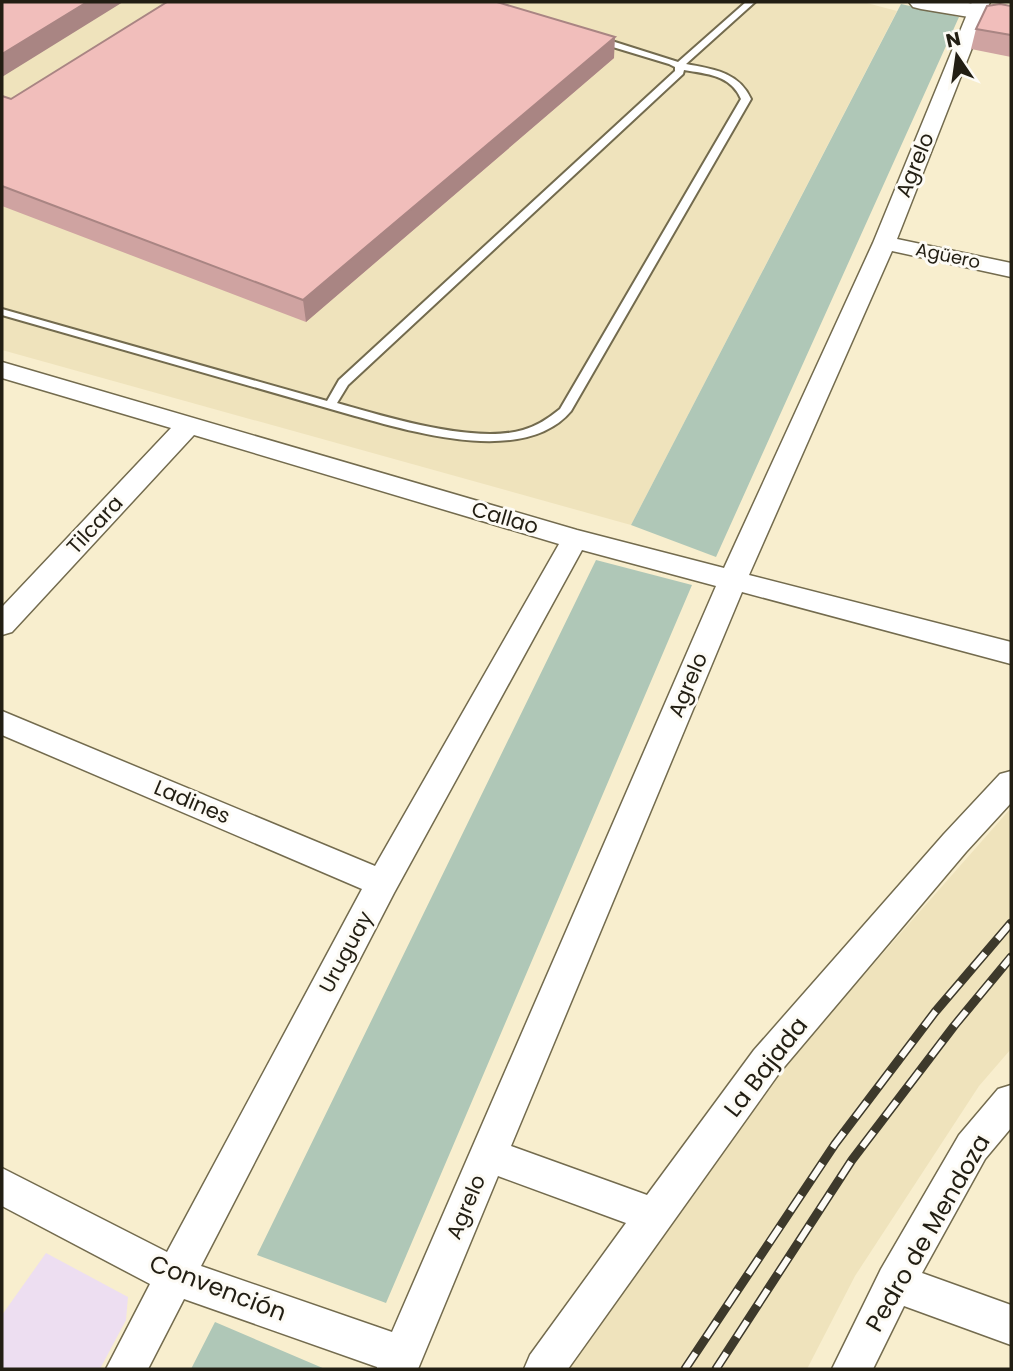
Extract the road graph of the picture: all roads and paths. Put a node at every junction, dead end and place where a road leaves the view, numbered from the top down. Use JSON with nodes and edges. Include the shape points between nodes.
{"nodes":[{"id":1,"x":751,"y":2,"type":"edge"},
{"id":2,"x":921,"y":2,"type":"edge"},
{"id":3,"x":979,"y":6,"type":"edge"},
{"id":4,"x":1011,"y":17,"type":"edge"},
{"id":5,"x":584,"y":36,"type":"edge"},
{"id":6,"x":679,"y":66,"type":"junction"},
{"id":7,"x":884,"y":243,"type":"junction"},
{"id":8,"x":1011,"y":270,"type":"edge"},
{"id":9,"x":2,"y":312,"type":"edge"},
{"id":10,"x":2,"y":370,"type":"edge"},
{"id":11,"x":330,"y":405,"type":"junction"},
{"id":12,"x":189,"y":425,"type":"junction"},
{"id":13,"x":575,"y":539,"type":"junction"},
{"id":14,"x":733,"y":580,"type":"junction"},
{"id":15,"x":2,"y":625,"type":"edge"},
{"id":16,"x":1011,"y":653,"type":"edge"},
{"id":17,"x":2,"y":722,"type":"edge"},
{"id":18,"x":1011,"y":783,"type":"edge"},
{"id":19,"x":382,"y":883,"type":"junction"},
{"id":20,"x":1011,"y":1101,"type":"edge"},
{"id":21,"x":488,"y":1155,"type":"junction"},
{"id":22,"x":2,"y":1186,"type":"edge"},
{"id":23,"x":653,"y":1215,"type":"junction"},
{"id":24,"x":176,"y":1277,"type":"junction"},
{"id":25,"x":895,"y":1283,"type":"junction"},
{"id":26,"x":1011,"y":1325,"type":"edge"},
{"id":27,"x":400,"y":1362,"type":"edge"},
{"id":28,"x":126,"y":1369,"type":"edge"},
{"id":29,"x":544,"y":1369,"type":"edge"},
{"id":30,"x":852,"y":1369,"type":"edge"}],
"edges":[{"from":1,"to":6,"type":"lane"},
{"from":2,"to":3,"type":"street"},
{"from":3,"to":4,"type":"street"},
{"from":3,"to":7,"type":"street","name":"Agrelo"},
{"from":5,"to":6,"type":"lane"},
{"from":6,"to":11,"type":"lane","via":[[680,72],[343,383]]},
{"from":6,"to":11,"type":"lane","via":[[731,78],[746,99],[565,411],[551,424],[500,437],[446,433]]},
{"from":7,"to":8,"type":"street","name":"Agüero"},
{"from":7,"to":14,"type":"street","name":"Agrelo"},
{"from":9,"to":11,"type":"lane"},
{"from":10,"to":12,"type":"street","name":"Callao"},
{"from":12,"to":13,"type":"street","name":"Callao"},
{"from":12,"to":15,"type":"street","name":"Tilcara"},
{"from":13,"to":14,"type":"street","name":"Callao"},
{"from":13,"to":19,"type":"street","name":"Uruguay"},
{"from":14,"to":16,"type":"street","name":"Callao"},
{"from":14,"to":21,"type":"street","name":"Agrelo"},
{"from":17,"to":19,"type":"street","name":"Ladines"},
{"from":18,"to":23,"type":"street","name":"La Bajada","via":[[767,1061]]},
{"from":19,"to":24,"type":"street","name":"Uruguay"},
{"from":20,"to":25,"type":"street","name":"Pedro de Mendoza","via":[[972,1147]]},
{"from":21,"to":23,"type":"street"},
{"from":21,"to":27,"type":"street","name":"Agrelo"},
{"from":22,"to":24,"type":"street","name":"Convención"},
{"from":23,"to":29,"type":"street","name":"La Bajada"},
{"from":24,"to":27,"type":"street","name":"Convención"},
{"from":24,"to":28,"type":"street","name":"Uruguay"},
{"from":25,"to":26,"type":"street"},
{"from":25,"to":30,"type":"street","name":"Pedro de Mendoza"}]}
